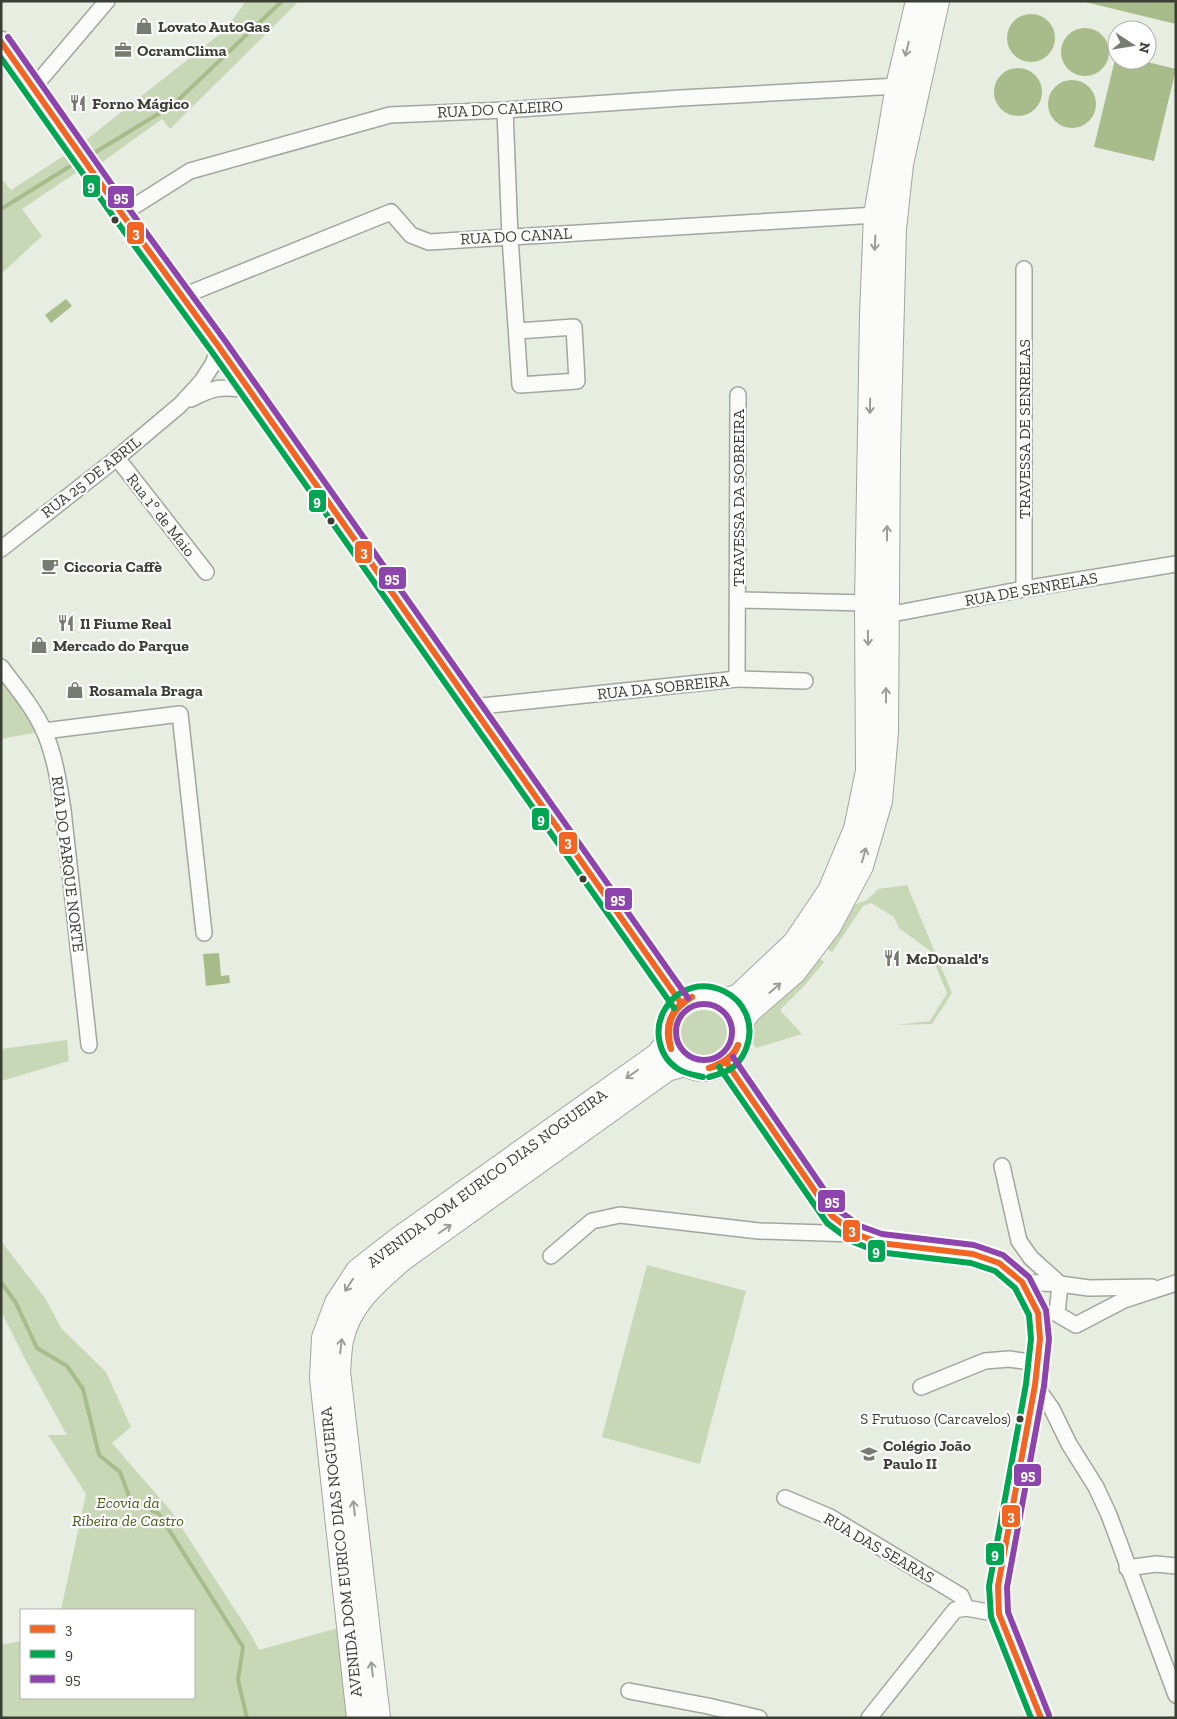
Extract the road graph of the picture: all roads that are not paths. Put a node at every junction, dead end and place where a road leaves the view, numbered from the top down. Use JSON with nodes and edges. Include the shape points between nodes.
{"nodes":[{"id":1,"x":107,"y":1,"type":"edge"},
{"id":2,"x":918,"y":1,"type":"edge"},
{"id":3,"x":937,"y":1,"type":"edge"},
{"id":4,"x":1,"y":42,"type":"edge"},
{"id":5,"x":898,"y":86,"type":"junction"},
{"id":6,"x":33,"y":88,"type":"junction"},
{"id":7,"x":505,"y":110,"type":"junction"},
{"id":8,"x":122,"y":214,"type":"junction"},
{"id":9,"x":876,"y":215,"type":"junction"},
{"id":10,"x":510,"y":237,"type":"junction"},
{"id":11,"x":1024,"y":269,"type":"dead end"},
{"id":12,"x":183,"y":296,"type":"junction"},
{"id":13,"x":518,"y":331,"type":"junction"},
{"id":14,"x":219,"y":346,"type":"junction"},
{"id":15,"x":248,"y":390,"type":"junction"},
{"id":16,"x":738,"y":395,"type":"dead end"},
{"id":17,"x":180,"y":405,"type":"junction"},
{"id":18,"x":117,"y":458,"type":"junction"},
{"id":19,"x":1,"y":550,"type":"edge"},
{"id":20,"x":1176,"y":564,"type":"edge"},
{"id":21,"x":206,"y":572,"type":"dead end"},
{"id":22,"x":1024,"y":589,"type":"junction"},
{"id":23,"x":738,"y":600,"type":"junction"},
{"id":24,"x":877,"y":609,"type":"junction"},
{"id":25,"x":1,"y":667,"type":"edge"},
{"id":26,"x":737,"y":679,"type":"junction"},
{"id":27,"x":805,"y":681,"type":"dead end"},
{"id":28,"x":472,"y":707,"type":"junction"},
{"id":29,"x":44,"y":731,"type":"junction"},
{"id":30,"x":204,"y":933,"type":"dead end"},
{"id":31,"x":725,"y":1001,"type":"junction"},
{"id":32,"x":681,"y":1003,"type":"junction"},
{"id":33,"x":740,"y":1022,"type":"junction"},
{"id":34,"x":668,"y":1042,"type":"junction"},
{"id":35,"x":89,"y":1045,"type":"dead end"},
{"id":36,"x":726,"y":1062,"type":"junction"},
{"id":37,"x":685,"y":1064,"type":"junction"},
{"id":38,"x":1002,"y":1166,"type":"dead end"},
{"id":39,"x":856,"y":1234,"type":"junction"},
{"id":40,"x":551,"y":1256,"type":"dead end"},
{"id":41,"x":1022,"y":1282,"type":"junction"},
{"id":42,"x":1060,"y":1284,"type":"junction"},
{"id":43,"x":1173,"y":1284,"type":"edge"},
{"id":44,"x":1037,"y":1363,"type":"junction"},
{"id":45,"x":1035,"y":1385,"type":"junction"},
{"id":46,"x":921,"y":1387,"type":"dead end"},
{"id":47,"x":785,"y":1498,"type":"dead end"},
{"id":48,"x":1176,"y":1566,"type":"edge"},
{"id":49,"x":1127,"y":1568,"type":"junction"},
{"id":50,"x":966,"y":1608,"type":"junction"},
{"id":51,"x":999,"y":1614,"type":"junction"},
{"id":52,"x":629,"y":1691,"type":"dead end"},
{"id":53,"x":1176,"y":1695,"type":"edge"},
{"id":54,"x":358,"y":1718,"type":"edge"},
{"id":55,"x":378,"y":1718,"type":"edge"},
{"id":56,"x":759,"y":1718,"type":"edge"},
{"id":57,"x":869,"y":1718,"type":"edge"},
{"id":58,"x":1041,"y":1718,"type":"edge"}],
"edges":[{"from":1,"to":6,"type":"street"},
{"from":2,"to":5,"type":"main road","one_way":true},
{"from":24,"to":3,"type":"main road","one_way":true,"via":[[888,444],[894,229],[901,164]]},
{"from":4,"to":6,"type":"street"},
{"from":5,"to":7,"type":"street","name":"RUA DO CALEIRO"},
{"from":5,"to":9,"type":"main road"},
{"from":6,"to":8,"type":"street"},
{"from":7,"to":8,"type":"street","name":"RUA DO CALEIRO","via":[[390,115],[351,125],[190,171]]},
{"from":7,"to":10,"type":"street"},
{"from":8,"to":12,"type":"street"},
{"from":9,"to":10,"type":"street","name":"RUA DO CANAL"},
{"from":9,"to":24,"type":"main road","one_way":true,"via":[[872,316]]},
{"from":10,"to":12,"type":"street","name":"RUA DO CANAL","via":[[429,242],[411,235],[390,212]]},
{"from":10,"to":13,"type":"street"},
{"from":11,"to":22,"type":"street","name":"TRAVESSA DE SENRELAS"},
{"from":12,"to":14,"type":"street"},
{"from":13,"to":13,"type":"street","via":[[520,385],[577,381],[574,326]]},
{"from":14,"to":15,"type":"street"},
{"from":14,"to":17,"type":"street","name":"RUA 25 DE ABRIL","via":[[202,381]]},
{"from":15,"to":17,"type":"street","name":"RUA 25 DE ABRIL","via":[[229,387],[209,390]]},
{"from":15,"to":28,"type":"street"},
{"from":16,"to":23,"type":"street","name":"TRAVESSA DA SOBREIRA"},
{"from":17,"to":18,"type":"street","name":"RUA 25 DE ABRIL"},
{"from":18,"to":19,"type":"street","name":"RUA 25 DE ABRIL"},
{"from":18,"to":21,"type":"street","name":"Rua 1º de Maio"},
{"from":20,"to":22,"type":"street","name":"RUA DE SENRELAS"},
{"from":22,"to":24,"type":"street","name":"RUA DE SENRELAS"},
{"from":23,"to":24,"type":"street"},
{"from":23,"to":26,"type":"street","name":"RUA DA SOBREIRA"},
{"from":24,"to":31,"type":"main road","one_way":true,"via":[[868,771],[856,828],[830,891],[795,942],[739,996]]},
{"from":33,"to":24,"type":"main road","one_way":true,"via":[[794,972],[814,947],[861,866],[880,801],[886,732]]},
{"from":25,"to":29,"type":"street","name":"RUA DO PARQUE NORTE"},
{"from":26,"to":27,"type":"street"},
{"from":26,"to":28,"type":"street","name":"RUA DA SOBREIRA"},
{"from":28,"to":32,"type":"street"},
{"from":29,"to":30,"type":"street","via":[[180,714]]},
{"from":29,"to":35,"type":"street","name":"RUA DO PARQUE NORTE","via":[[57,773],[63,810]]},
{"from":31,"to":32,"type":"main road","via":[[703,995]]},
{"from":31,"to":33,"type":"main road"},
{"from":32,"to":34,"type":"main road","via":[[669,1020]]},
{"from":33,"to":36,"type":"main road","via":[[739,1044]]},
{"from":34,"to":37,"type":"main road"},
{"from":34,"to":54,"type":"main road","name":"AVENIDA DOM EURICO DIAS NOGUEIRA","one_way":true,"via":[[658,1056],[358,1271],[337,1304],[324,1338],[322,1378]]},
{"from":36,"to":37,"type":"main road","via":[[706,1069]]},
{"from":36,"to":39,"type":"street","via":[[832,1216]]},
{"from":55,"to":37,"type":"main road","name":"AVENIDA DOM EURICO DIAS NOGUEIRA","one_way":true,"via":[[338,1372],[341,1341],[352,1310],[369,1288],[402,1259],[667,1069]]},
{"from":38,"to":42,"type":"street","via":[[1019,1241],[1031,1258]]},
{"from":39,"to":40,"type":"street","via":[[759,1231],[620,1215],[592,1221]]},
{"from":39,"to":41,"type":"street","via":[[880,1243],[973,1254],[999,1262]]},
{"from":41,"to":42,"type":"street"},
{"from":41,"to":44,"type":"street","via":[[1038,1313],[1040,1339]]},
{"from":42,"to":43,"type":"street","via":[[1089,1288]]},
{"from":42,"to":43,"type":"street","via":[[1057,1314],[1076,1324],[1124,1300]]},
{"from":44,"to":45,"type":"street"},
{"from":44,"to":46,"type":"street","via":[[1009,1359],[985,1361]]},
{"from":45,"to":49,"type":"street","via":[[1096,1487]]},
{"from":45,"to":51,"type":"street","via":[[998,1586]]},
{"from":47,"to":50,"type":"street","name":"RUA DAS SEARAS","via":[[830,1517],[953,1591],[961,1596]]},
{"from":48,"to":49,"type":"street","via":[[1156,1564]]},
{"from":49,"to":53,"type":"street"},
{"from":50,"to":51,"type":"street"},
{"from":50,"to":57,"type":"street","via":[[956,1610]]},
{"from":51,"to":58,"type":"street"},
{"from":52,"to":56,"type":"street"}]}
